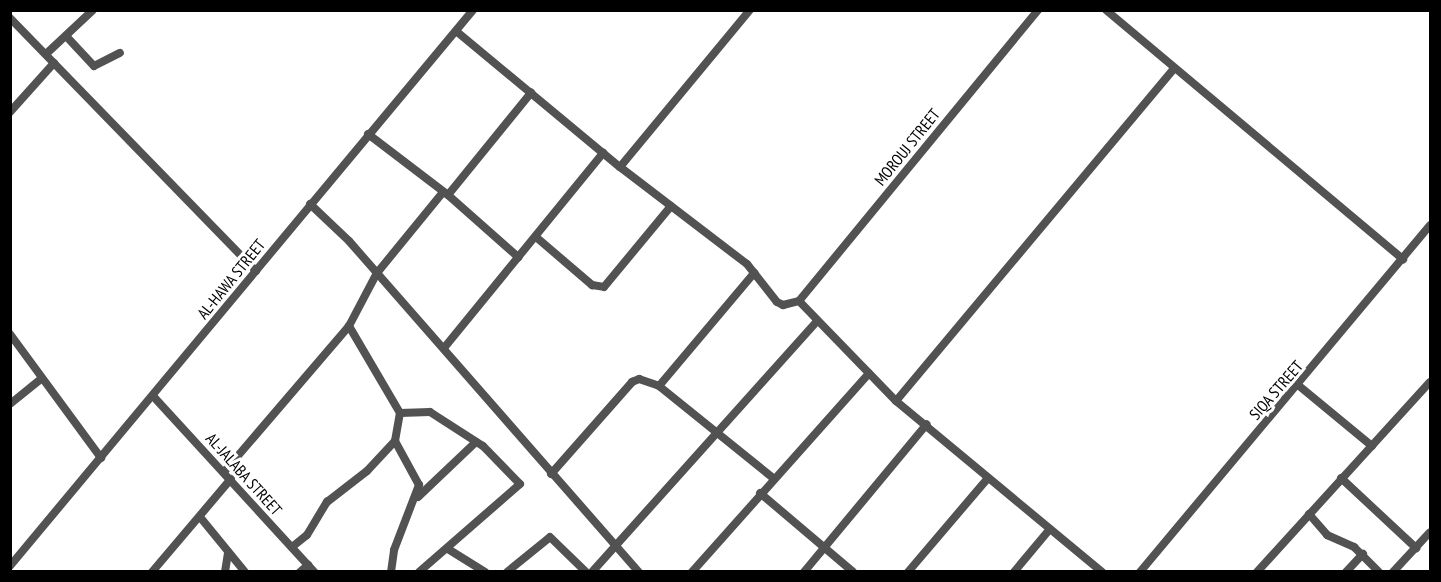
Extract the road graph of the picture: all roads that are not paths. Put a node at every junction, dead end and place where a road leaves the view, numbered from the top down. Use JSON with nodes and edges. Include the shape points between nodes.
{"nodes":[{"id":1,"x":93,"y":10,"type":"edge"},
{"id":2,"x":473,"y":10,"type":"edge"},
{"id":3,"x":750,"y":10,"type":"edge"},
{"id":4,"x":1038,"y":10,"type":"edge"},
{"id":5,"x":1106,"y":10,"type":"edge"},
{"id":6,"x":10,"y":18,"type":"edge"},
{"id":7,"x":456,"y":31,"type":"junction"},
{"id":8,"x":66,"y":36,"type":"junction"},
{"id":9,"x":46,"y":54,"type":"junction"},
{"id":10,"x":120,"y":54,"type":"dead end"},
{"id":11,"x":54,"y":63,"type":"junction"},
{"id":12,"x":1174,"y":69,"type":"junction"},
{"id":13,"x":531,"y":93,"type":"junction"},
{"id":14,"x":10,"y":112,"type":"edge"},
{"id":15,"x":368,"y":134,"type":"junction"},
{"id":16,"x":603,"y":153,"type":"junction"},
{"id":17,"x":620,"y":167,"type":"junction"},
{"id":18,"x":446,"y":194,"type":"junction"},
{"id":19,"x":310,"y":204,"type":"junction"},
{"id":20,"x":671,"y":206,"type":"junction"},
{"id":21,"x":1431,"y":225,"type":"edge"},
{"id":22,"x":536,"y":237,"type":"junction"},
{"id":23,"x":519,"y":257,"type":"junction"},
{"id":24,"x":1403,"y":259,"type":"junction"},
{"id":25,"x":256,"y":271,"type":"junction"},
{"id":26,"x":377,"y":273,"type":"junction"},
{"id":27,"x":754,"y":273,"type":"junction"},
{"id":28,"x":799,"y":301,"type":"junction"},
{"id":29,"x":818,"y":321,"type":"junction"},
{"id":30,"x":349,"y":326,"type":"junction"},
{"id":31,"x":11,"y":335,"type":"edge"},
{"id":32,"x":444,"y":348,"type":"junction"},
{"id":33,"x":869,"y":373,"type":"junction"},
{"id":34,"x":40,"y":380,"type":"junction"},
{"id":35,"x":1431,"y":382,"type":"edge"},
{"id":36,"x":1298,"y":385,"type":"junction"},
{"id":37,"x":659,"y":386,"type":"junction"},
{"id":38,"x":153,"y":396,"type":"junction"},
{"id":39,"x":896,"y":401,"type":"junction"},
{"id":40,"x":10,"y":404,"type":"edge"},
{"id":41,"x":400,"y":414,"type":"junction"},
{"id":42,"x":927,"y":424,"type":"junction"},
{"id":43,"x":718,"y":430,"type":"junction"},
{"id":44,"x":396,"y":441,"type":"junction"},
{"id":45,"x":476,"y":442,"type":"junction"},
{"id":46,"x":1372,"y":446,"type":"junction"},
{"id":47,"x":101,"y":458,"type":"junction"},
{"id":48,"x":224,"y":472,"type":"junction"},
{"id":49,"x":551,"y":474,"type":"junction"},
{"id":50,"x":773,"y":478,"type":"junction"},
{"id":51,"x":988,"y":478,"type":"junction"},
{"id":52,"x":1341,"y":478,"type":"junction"},
{"id":53,"x":231,"y":479,"type":"junction"},
{"id":54,"x":760,"y":493,"type":"junction"},
{"id":55,"x":414,"y":500,"type":"junction"},
{"id":56,"x":1309,"y":514,"type":"junction"},
{"id":57,"x":200,"y":517,"type":"junction"},
{"id":58,"x":1050,"y":529,"type":"junction"},
{"id":59,"x":1431,"y":532,"type":"edge"},
{"id":60,"x":292,"y":547,"type":"junction"},
{"id":61,"x":617,"y":547,"type":"junction"},
{"id":62,"x":825,"y":547,"type":"junction"},
{"id":63,"x":1416,"y":548,"type":"junction"},
{"id":64,"x":448,"y":549,"type":"junction"},
{"id":65,"x":228,"y":552,"type":"junction"},
{"id":66,"x":1363,"y":554,"type":"junction"},
{"id":67,"x":308,"y":564,"type":"junction"},
{"id":68,"x":10,"y":566,"type":"edge"},
{"id":69,"x":152,"y":572,"type":"edge"},
{"id":70,"x":225,"y":572,"type":"edge"},
{"id":71,"x":245,"y":572,"type":"edge"},
{"id":72,"x":300,"y":572,"type":"edge"},
{"id":73,"x":314,"y":572,"type":"edge"},
{"id":74,"x":391,"y":572,"type":"edge"},
{"id":75,"x":419,"y":572,"type":"edge"},
{"id":76,"x":485,"y":572,"type":"edge"},
{"id":77,"x":507,"y":572,"type":"edge"},
{"id":78,"x":586,"y":572,"type":"edge"},
{"id":79,"x":592,"y":572,"type":"edge"},
{"id":80,"x":639,"y":572,"type":"edge"},
{"id":81,"x":692,"y":572,"type":"edge"},
{"id":82,"x":804,"y":572,"type":"edge"},
{"id":83,"x":853,"y":572,"type":"edge"},
{"id":84,"x":908,"y":572,"type":"edge"},
{"id":85,"x":1014,"y":572,"type":"edge"},
{"id":86,"x":1102,"y":572,"type":"edge"},
{"id":87,"x":1140,"y":572,"type":"edge"},
{"id":88,"x":1257,"y":572,"type":"edge"},
{"id":89,"x":1346,"y":572,"type":"edge"},
{"id":90,"x":1379,"y":572,"type":"edge"},
{"id":91,"x":1394,"y":572,"type":"edge"}],
"edges":[{"from":1,"to":8,"type":"street"},
{"from":2,"to":7,"type":"street","name":"AL-HAWA STREET"},
{"from":3,"to":17,"type":"street"},
{"from":4,"to":28,"type":"street","name":"MOROUJ STREET"},
{"from":5,"to":12,"type":"street"},
{"from":6,"to":9,"type":"street"},
{"from":7,"to":13,"type":"street"},
{"from":7,"to":15,"type":"street","name":"AL-HAWA STREET"},
{"from":8,"to":9,"type":"street"},
{"from":8,"to":10,"type":"street","via":[[94,66]]},
{"from":9,"to":11,"type":"street"},
{"from":11,"to":14,"type":"street"},
{"from":11,"to":25,"type":"street"},
{"from":12,"to":24,"type":"street"},
{"from":12,"to":39,"type":"street"},
{"from":13,"to":16,"type":"street"},
{"from":13,"to":18,"type":"street"},
{"from":15,"to":18,"type":"street"},
{"from":15,"to":19,"type":"street","name":"AL-HAWA STREET"},
{"from":16,"to":17,"type":"street"},
{"from":16,"to":22,"type":"street"},
{"from":17,"to":20,"type":"street"},
{"from":18,"to":23,"type":"street"},
{"from":18,"to":26,"type":"street"},
{"from":19,"to":25,"type":"street","name":"AL-HAWA STREET"},
{"from":19,"to":26,"type":"street"},
{"from":20,"to":22,"type":"street","via":[[604,287],[592,285]]},
{"from":20,"to":27,"type":"street"},
{"from":21,"to":24,"type":"street","name":"SIQA STREET"},
{"from":22,"to":23,"type":"street"},
{"from":23,"to":32,"type":"street"},
{"from":24,"to":36,"type":"street","name":"SIQA STREET"},
{"from":25,"to":38,"type":"street","name":"AL-HAWA STREET"},
{"from":26,"to":30,"type":"street"},
{"from":26,"to":32,"type":"street"},
{"from":27,"to":28,"type":"street","via":[[777,302],[783,305]]},
{"from":27,"to":37,"type":"street"},
{"from":28,"to":29,"type":"street"},
{"from":29,"to":33,"type":"street"},
{"from":29,"to":43,"type":"street"},
{"from":30,"to":41,"type":"street"},
{"from":30,"to":48,"type":"street"},
{"from":31,"to":34,"type":"street"},
{"from":32,"to":49,"type":"street"},
{"from":33,"to":39,"type":"street"},
{"from":33,"to":50,"type":"street"},
{"from":34,"to":40,"type":"street"},
{"from":34,"to":47,"type":"street"},
{"from":35,"to":46,"type":"street"},
{"from":36,"to":46,"type":"street"},
{"from":36,"to":87,"type":"street","name":"SIQA STREET"},
{"from":37,"to":43,"type":"street"},
{"from":37,"to":49,"type":"street","via":[[639,379],[632,382]]},
{"from":38,"to":47,"type":"street","name":"AL-HAWA STREET"},
{"from":38,"to":48,"type":"street","name":"AL-JALABA STREET"},
{"from":39,"to":42,"type":"street"},
{"from":41,"to":44,"type":"street"},
{"from":41,"to":45,"type":"street","via":[[430,412]]},
{"from":42,"to":51,"type":"street"},
{"from":42,"to":62,"type":"street"},
{"from":43,"to":50,"type":"street"},
{"from":43,"to":61,"type":"street"},
{"from":44,"to":55,"type":"street","via":[[418,478]]},
{"from":44,"to":60,"type":"street","via":[[367,471],[327,502],[307,535]]},
{"from":45,"to":55,"type":"street"},
{"from":45,"to":64,"type":"street","via":[[520,484]]},
{"from":46,"to":52,"type":"street"},
{"from":47,"to":68,"type":"street","name":"AL-HAWA STREET"},
{"from":48,"to":53,"type":"street","name":"AL-JALABA STREET"},
{"from":49,"to":61,"type":"street"},
{"from":50,"to":54,"type":"street"},
{"from":51,"to":58,"type":"street"},
{"from":51,"to":84,"type":"street"},
{"from":52,"to":56,"type":"street"},
{"from":52,"to":63,"type":"street"},
{"from":53,"to":57,"type":"street"},
{"from":53,"to":60,"type":"street","name":"AL-JALABA STREET"},
{"from":54,"to":62,"type":"street"},
{"from":54,"to":81,"type":"street"},
{"from":55,"to":74,"type":"street","via":[[394,549]]},
{"from":56,"to":66,"type":"street","via":[[1327,536],[1342,539]]},
{"from":56,"to":88,"type":"street"},
{"from":57,"to":65,"type":"street"},
{"from":57,"to":69,"type":"street"},
{"from":58,"to":85,"type":"street"},
{"from":58,"to":86,"type":"street"},
{"from":59,"to":63,"type":"street"},
{"from":60,"to":67,"type":"street","name":"AL-JALABA STREET"},
{"from":61,"to":79,"type":"street"},
{"from":61,"to":80,"type":"street"},
{"from":62,"to":82,"type":"street"},
{"from":62,"to":83,"type":"street"},
{"from":63,"to":91,"type":"street"},
{"from":64,"to":75,"type":"street"},
{"from":64,"to":76,"type":"street"},
{"from":65,"to":70,"type":"street"},
{"from":65,"to":71,"type":"street"},
{"from":66,"to":89,"type":"street"},
{"from":66,"to":90,"type":"street"},
{"from":67,"to":72,"type":"street"},
{"from":67,"to":73,"type":"street","name":"AL-JALABA STREET"},
{"from":77,"to":78,"type":"street","via":[[550,537]]}]}
